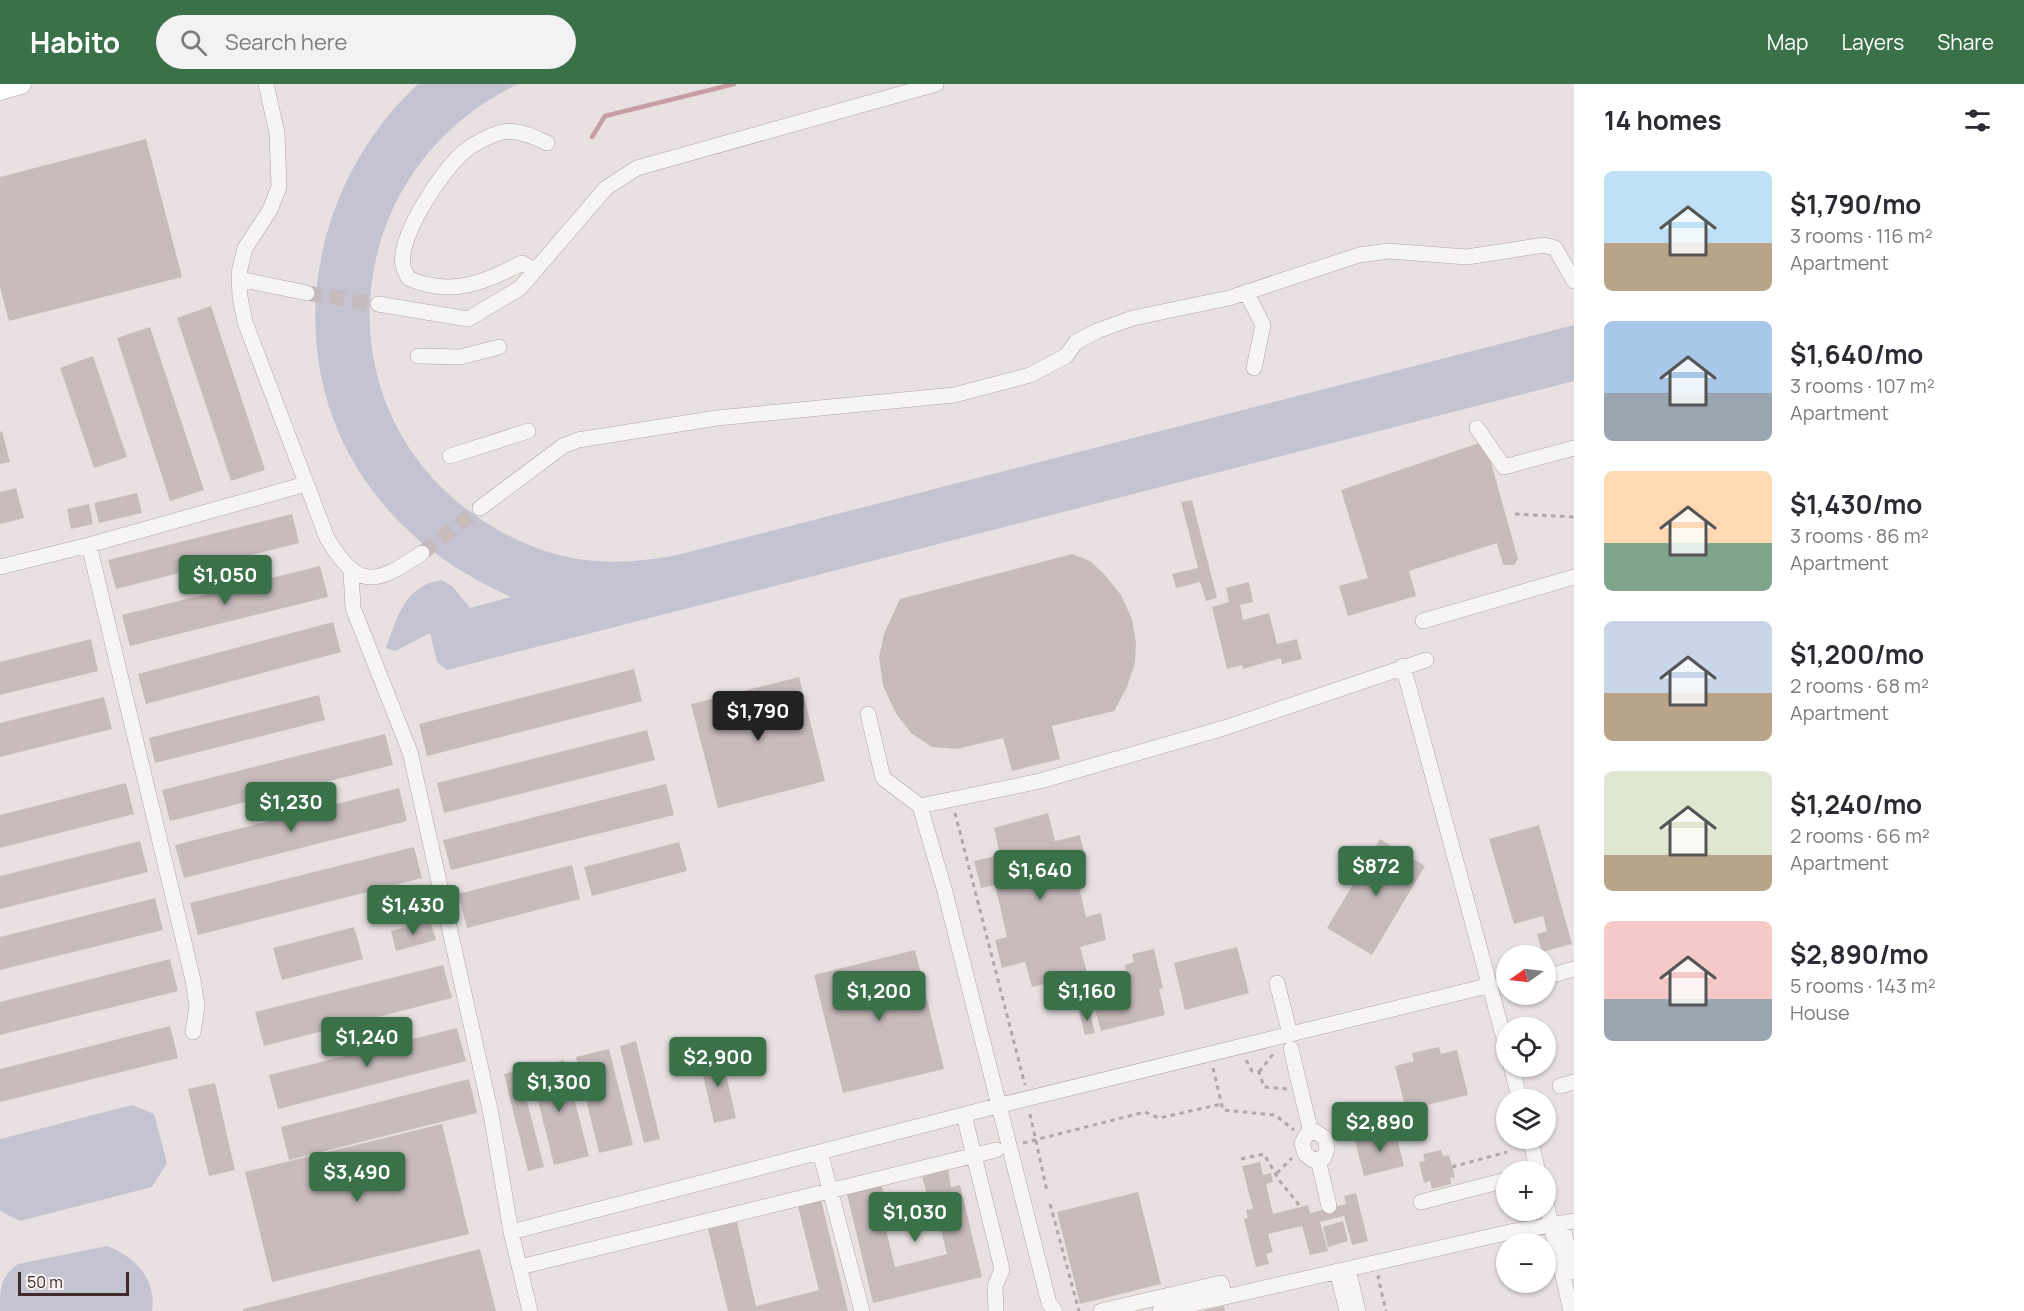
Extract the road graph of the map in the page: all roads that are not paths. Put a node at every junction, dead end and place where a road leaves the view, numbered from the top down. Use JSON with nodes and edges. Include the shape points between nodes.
{"nodes":[{"id":1,"x":21,"y":84,"type":"edge"},
{"id":2,"x":266,"y":84,"type":"edge"},
{"id":3,"x":936,"y":84,"type":"edge"},
{"id":4,"x":0,"y":90,"type":"edge"},
{"id":5,"x":548,"y":143,"type":"dead end"},
{"id":6,"x":535,"y":270,"type":"junction"},
{"id":7,"x":239,"y":279,"type":"junction"},
{"id":8,"x":1574,"y":281,"type":"edge"},
{"id":9,"x":1246,"y":292,"type":"junction"},
{"id":10,"x":308,"y":293,"type":"tunnel mouth"},
{"id":11,"x":378,"y":303,"type":"tunnel mouth"},
{"id":12,"x":499,"y":347,"type":"dead end"},
{"id":13,"x":418,"y":356,"type":"dead end"},
{"id":14,"x":1254,"y":368,"type":"dead end"},
{"id":15,"x":1477,"y":428,"type":"dead end"},
{"id":16,"x":528,"y":431,"type":"dead end"},
{"id":17,"x":1574,"y":448,"type":"edge"},
{"id":18,"x":450,"y":456,"type":"dead end"},
{"id":19,"x":306,"y":484,"type":"junction"},
{"id":20,"x":480,"y":508,"type":"tunnel mouth"},
{"id":21,"x":89,"y":545,"type":"junction"},
{"id":22,"x":422,"y":553,"type":"tunnel mouth"},
{"id":23,"x":0,"y":567,"type":"edge"},
{"id":24,"x":351,"y":571,"type":"junction"},
{"id":25,"x":1574,"y":577,"type":"edge"},
{"id":26,"x":1423,"y":621,"type":"dead end"},
{"id":27,"x":1426,"y":660,"type":"dead end"},
{"id":28,"x":1403,"y":666,"type":"junction"},
{"id":29,"x":868,"y":714,"type":"dead end"},
{"id":30,"x":920,"y":806,"type":"junction"},
{"id":31,"x":1574,"y":969,"type":"edge"},
{"id":32,"x":1556,"y":974,"type":"edge"},
{"id":33,"x":1276,"y":983,"type":"dead end"},
{"id":34,"x":1496,"y":988,"type":"edge"},
{"id":35,"x":193,"y":1032,"type":"dead end"},
{"id":36,"x":1290,"y":1042,"type":"junction"},
{"id":37,"x":997,"y":1106,"type":"junction"},
{"id":38,"x":964,"y":1115,"type":"junction"},
{"id":39,"x":996,"y":1150,"type":"dead end"},
{"id":40,"x":820,"y":1152,"type":"junction"},
{"id":41,"x":974,"y":1155,"type":"junction"},
{"id":42,"x":1496,"y":1183,"type":"edge"},
{"id":43,"x":829,"y":1190,"type":"junction"},
{"id":44,"x":1421,"y":1202,"type":"dead end"},
{"id":45,"x":1329,"y":1206,"type":"dead end"},
{"id":46,"x":1551,"y":1221,"type":"edge"},
{"id":47,"x":1574,"y":1221,"type":"edge"},
{"id":48,"x":1552,"y":1225,"type":"junction"},
{"id":49,"x":511,"y":1232,"type":"junction"},
{"id":50,"x":520,"y":1267,"type":"junction"},
{"id":51,"x":1342,"y":1270,"type":"junction"},
{"id":52,"x":1574,"y":1272,"type":"edge"},
{"id":53,"x":1225,"y":1298,"type":"junction"},
{"id":54,"x":1121,"y":1309,"type":"edge"},
{"id":55,"x":530,"y":1311,"type":"edge"},
{"id":56,"x":862,"y":1311,"type":"edge"},
{"id":57,"x":996,"y":1311,"type":"edge"},
{"id":58,"x":1054,"y":1311,"type":"edge"},
{"id":59,"x":1101,"y":1311,"type":"edge"},
{"id":60,"x":1160,"y":1311,"type":"edge"},
{"id":61,"x":1347,"y":1311,"type":"edge"},
{"id":62,"x":1358,"y":1311,"type":"edge"},
{"id":63,"x":1571,"y":1311,"type":"edge"}],
"edges":[{"from":1,"to":4,"type":"main road"},
{"from":2,"to":7,"type":"street","via":[[277,134],[279,187],[270,210],[245,248]]},
{"from":3,"to":6,"type":"street","via":[[637,168],[606,188]]},
{"from":5,"to":6,"type":"street","via":[[530,135],[503,132],[466,150],[429,196],[406,242],[402,265],[408,278],[421,284],[466,287],[488,281],[522,263]]},
{"from":6,"to":11,"type":"street","via":[[520,288],[468,319]]},
{"from":7,"to":10,"type":"street"},
{"from":7,"to":19,"type":"street","via":[[245,322]]},
{"from":8,"to":9,"type":"street","via":[[1555,248],[1544,245],[1467,257],[1389,251],[1359,255]]},
{"from":9,"to":14,"type":"street","via":[[1263,326]]},
{"from":9,"to":20,"type":"street","via":[[1208,304],[1133,318],[1076,342],[1066,356],[1030,375],[954,395],[717,418],[578,440],[563,446]]},
{"from":12,"to":13,"type":"street","via":[[460,357]]},
{"from":15,"to":17,"type":"street","via":[[1504,467]]},
{"from":16,"to":18,"type":"street"},
{"from":19,"to":21,"type":"street"},
{"from":19,"to":24,"type":"street","via":[[327,538]]},
{"from":21,"to":23,"type":"street"},
{"from":21,"to":35,"type":"street","via":[[193,980],[197,1006]]},
{"from":22,"to":24,"type":"street","via":[[377,578]]},
{"from":24,"to":49,"type":"street","via":[[353,608],[410,752],[491,1114]]},
{"from":25,"to":26,"type":"street"},
{"from":27,"to":28,"type":"street"},
{"from":28,"to":30,"type":"street","via":[[1224,728],[1040,781]]},
{"from":28,"to":34,"type":"street"},
{"from":29,"to":30,"type":"street","via":[[884,778]]},
{"from":30,"to":37,"type":"street"},
{"from":31,"to":32,"type":"street"},
{"from":33,"to":36,"type":"street"},
{"from":34,"to":36,"type":"street"},
{"from":36,"to":37,"type":"street","via":[[1272,1039]]},
{"from":36,"to":45,"type":"street","via":[[1308,1136],[1316,1132],[1324,1138],[1327,1149],[1324,1158],[1318,1159]]},
{"from":37,"to":38,"type":"street"},
{"from":37,"to":58,"type":"street"},
{"from":38,"to":40,"type":"street"},
{"from":38,"to":41,"type":"street"},
{"from":39,"to":41,"type":"street"},
{"from":40,"to":43,"type":"street"},
{"from":40,"to":49,"type":"street"},
{"from":41,"to":43,"type":"street"},
{"from":41,"to":57,"type":"street","via":[[1002,1270],[994,1286]]},
{"from":42,"to":44,"type":"street"},
{"from":43,"to":50,"type":"street"},
{"from":43,"to":56,"type":"street"},
{"from":46,"to":48,"type":"street"},
{"from":47,"to":48,"type":"street"},
{"from":48,"to":51,"type":"street"},
{"from":48,"to":52,"type":"street","via":[[1564,1232]]},
{"from":48,"to":63,"type":"street"},
{"from":49,"to":50,"type":"street"},
{"from":50,"to":55,"type":"street"},
{"from":51,"to":53,"type":"street"},
{"from":51,"to":61,"type":"street"},
{"from":51,"to":62,"type":"street"},
{"from":53,"to":54,"type":"street","via":[[1221,1283]]},
{"from":53,"to":60,"type":"street"},
{"from":54,"to":59,"type":"street"}]}
